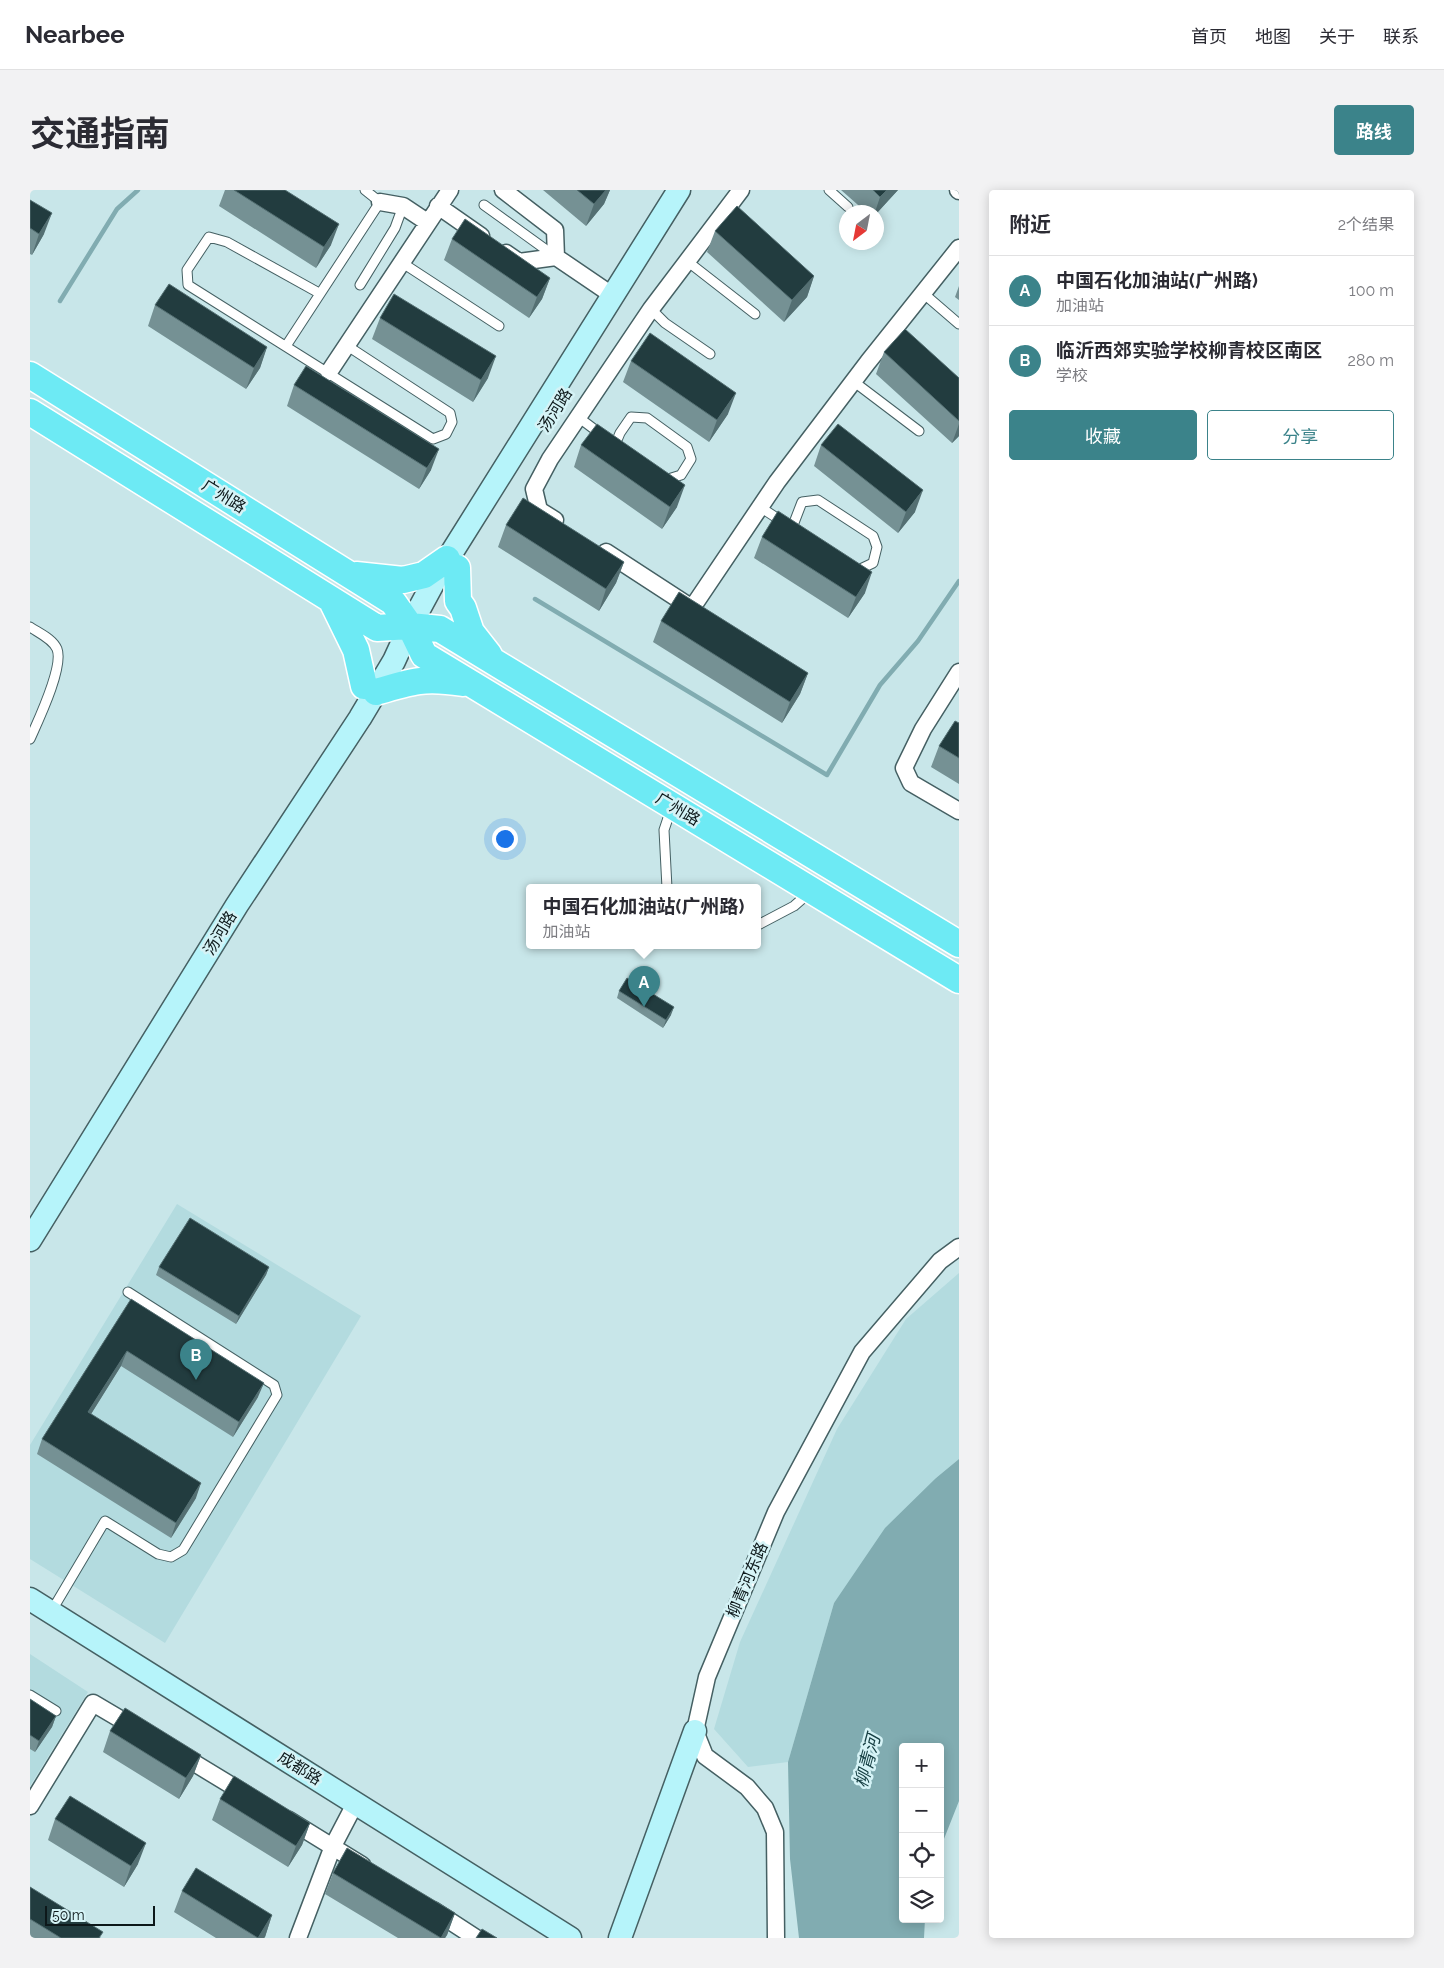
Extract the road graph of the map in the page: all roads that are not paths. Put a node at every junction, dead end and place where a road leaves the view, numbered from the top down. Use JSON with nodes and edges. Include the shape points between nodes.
{"nodes":[{"id":1,"x":365,"y":190,"type":"edge"},
{"id":2,"x":450,"y":190,"type":"edge"},
{"id":3,"x":503,"y":190,"type":"edge"},
{"id":4,"x":680,"y":190,"type":"edge"},
{"id":5,"x":696,"y":190,"type":"edge"},
{"id":6,"x":741,"y":190,"type":"edge"},
{"id":7,"x":830,"y":190,"type":"edge"},
{"id":8,"x":380,"y":202,"type":"junction"},
{"id":9,"x":484,"y":205,"type":"dead end"},
{"id":10,"x":846,"y":205,"type":"edge"},
{"id":11,"x":403,"y":206,"type":"junction"},
{"id":12,"x":438,"y":206,"type":"junction"},
{"id":13,"x":427,"y":222,"type":"junction"},
{"id":14,"x":959,"y":248,"type":"edge"},
{"id":15,"x":556,"y":257,"type":"junction"},
{"id":16,"x":687,"y":261,"type":"junction"},
{"id":17,"x":401,"y":262,"type":"junction"},
{"id":18,"x":360,"y":285,"type":"dead end"},
{"id":19,"x":320,"y":293,"type":"junction"},
{"id":20,"x":923,"y":293,"type":"junction"},
{"id":21,"x":612,"y":295,"type":"junction"},
{"id":22,"x":651,"y":309,"type":"junction"},
{"id":23,"x":755,"y":314,"type":"dead end"},
{"id":24,"x":959,"y":324,"type":"edge"},
{"id":25,"x":499,"y":326,"type":"dead end"},
{"id":26,"x":346,"y":345,"type":"junction"},
{"id":27,"x":286,"y":346,"type":"junction"},
{"id":28,"x":710,"y":354,"type":"dead end"},
{"id":29,"x":329,"y":372,"type":"junction"},
{"id":30,"x":30,"y":375,"type":"edge"},
{"id":31,"x":853,"y":381,"type":"junction"},
{"id":32,"x":30,"y":412,"type":"edge"},
{"id":33,"x":578,"y":417,"type":"junction"},
{"id":34,"x":919,"y":431,"type":"dead end"},
{"id":35,"x":658,"y":475,"type":"edge"},
{"id":36,"x":760,"y":507,"type":"junction"},
{"id":37,"x":571,"y":530,"type":"edge"},
{"id":38,"x":595,"y":546,"type":"edge"},
{"id":39,"x":452,"y":563,"type":"junction"},
{"id":40,"x":848,"y":566,"type":"edge"},
{"id":41,"x":349,"y":574,"type":"junction"},
{"id":42,"x":332,"y":601,"type":"junction"},
{"id":43,"x":410,"y":626,"type":"junction"},
{"id":44,"x":30,"y":627,"type":"edge"},
{"id":45,"x":494,"y":661,"type":"junction"},
{"id":46,"x":959,"y":672,"type":"edge"},
{"id":47,"x":472,"y":685,"type":"junction"},
{"id":48,"x":370,"y":689,"type":"junction"},
{"id":49,"x":30,"y":739,"type":"edge"},
{"id":50,"x":672,"y":806,"type":"junction"},
{"id":51,"x":959,"y":811,"type":"edge"},
{"id":52,"x":667,"y":884,"type":"edge"},
{"id":53,"x":811,"y":890,"type":"junction"},
{"id":54,"x":761,"y":923,"type":"edge"},
{"id":55,"x":959,"y":944,"type":"edge"},
{"id":56,"x":959,"y":980,"type":"edge"},
{"id":57,"x":30,"y":1215,"type":"edge"},
{"id":58,"x":30,"y":1240,"type":"edge"},
{"id":59,"x":959,"y":1247,"type":"edge"},
{"id":60,"x":128,"y":1292,"type":"dead end"},
{"id":61,"x":30,"y":1599,"type":"edge"},
{"id":62,"x":40,"y":1613,"type":"edge"},
{"id":63,"x":30,"y":1694,"type":"edge"},
{"id":64,"x":56,"y":1710,"type":"dead end"},
{"id":65,"x":696,"y":1731,"type":"junction"},
{"id":66,"x":30,"y":1806,"type":"edge"},
{"id":67,"x":353,"y":1807,"type":"junction"},
{"id":68,"x":333,"y":1846,"type":"junction"},
{"id":69,"x":375,"y":1873,"type":"edge"},
{"id":70,"x":417,"y":1900,"type":"edge"},
{"id":71,"x":298,"y":1938,"type":"edge"},
{"id":72,"x":476,"y":1938,"type":"edge"},
{"id":73,"x":549,"y":1938,"type":"edge"},
{"id":74,"x":570,"y":1938,"type":"edge"},
{"id":75,"x":620,"y":1938,"type":"edge"},
{"id":76,"x":776,"y":1938,"type":"edge"}],
"edges":[{"from":1,"to":8,"type":"lane"},
{"from":2,"to":12,"type":"street"},
{"from":3,"to":15,"type":"street","via":[[555,230]]},
{"from":4,"to":21,"type":"street","name":"汤河路"},
{"from":5,"to":39,"type":"street","name":"汤河路"},
{"from":6,"to":16,"type":"street"},
{"from":7,"to":10,"type":"lane"},
{"from":8,"to":11,"type":"street"},
{"from":8,"to":19,"type":"lane"},
{"from":9,"to":15,"type":"lane"},
{"from":11,"to":13,"type":"street"},
{"from":11,"to":18,"type":"lane","via":[[395,228]]},
{"from":12,"to":13,"type":"street"},
{"from":12,"to":15,"type":"street","via":[[519,262]]},
{"from":13,"to":17,"type":"street"},
{"from":14,"to":20,"type":"street"},
{"from":15,"to":21,"type":"street"},
{"from":16,"to":22,"type":"street"},
{"from":16,"to":23,"type":"lane"},
{"from":17,"to":25,"type":"lane"},
{"from":17,"to":26,"type":"street"},
{"from":19,"to":27,"type":"lane"},
{"from":19,"to":27,"type":"lane","via":[[227,242],[209,237],[187,270],[188,285]]},
{"from":20,"to":24,"type":"lane"},
{"from":20,"to":31,"type":"street"},
{"from":21,"to":39,"type":"street","name":"汤河路"},
{"from":22,"to":28,"type":"lane","via":[[665,323]]},
{"from":22,"to":33,"type":"street"},
{"from":26,"to":29,"type":"street"},
{"from":26,"to":29,"type":"lane","via":[[450,413],[452,422],[446,434],[433,439]]},
{"from":27,"to":29,"type":"lane"},
{"from":30,"to":41,"type":"main road","name":"广州路"},
{"from":31,"to":34,"type":"lane"},
{"from":31,"to":36,"type":"street"},
{"from":32,"to":42,"type":"main road","name":"广州路"},
{"from":33,"to":35,"type":"lane","via":[[618,447],[620,433],[632,417],[647,418],[687,447],[691,458],[681,475],[665,480]]},
{"from":33,"to":37,"type":"street","via":[[534,489],[539,510]]},
{"from":36,"to":38,"type":"street","via":[[695,610]]},
{"from":36,"to":40,"type":"lane","via":[[796,531],[802,502],[818,500],[873,536],[877,547],[873,563],[856,571]]},
{"from":39,"to":41,"type":"main road","via":[[403,580]]},
{"from":39,"to":43,"type":"street","name":"汤河路","via":[[437,602]]},
{"from":39,"to":45,"type":"main road","via":[[458,601],[471,632]]},
{"from":41,"to":43,"type":"main road","name":"广州路","via":[[393,602]]},
{"from":42,"to":43,"type":"main road","name":"广州路","via":[[377,628]]},
{"from":42,"to":48,"type":"main road","via":[[356,650]]},
{"from":43,"to":45,"type":"main road","name":"广州路","via":[[440,629]]},
{"from":43,"to":47,"type":"main road","name":"广州路","via":[[424,655]]},
{"from":43,"to":48,"type":"street","name":"汤河路","via":[[384,656]]},
{"from":44,"to":49,"type":"lane","via":[[51,641],[59,658],[46,702]]},
{"from":45,"to":55,"type":"main road","name":"广州路"},
{"from":46,"to":51,"type":"street","via":[[923,729],[904,768],[911,783]]},
{"from":47,"to":48,"type":"main road","via":[[437,679]]},
{"from":47,"to":50,"type":"main road","name":"广州路"},
{"from":48,"to":57,"type":"street","name":"汤河路","via":[[231,890]]},
{"from":48,"to":58,"type":"street","name":"汤河路"},
{"from":50,"to":52,"type":"lane","via":[[664,830]]},
{"from":50,"to":53,"type":"main road","name":"广州路"},
{"from":53,"to":54,"type":"lane","via":[[794,906]]},
{"from":53,"to":56,"type":"main road","name":"广州路"},
{"from":59,"to":65,"type":"street","name":"柳青河东路","via":[[940,1261],[862,1352],[828,1413],[776,1512],[707,1677]]},
{"from":60,"to":62,"type":"lane","via":[[274,1385],[277,1395],[183,1550],[171,1557],[158,1554],[105,1521]]},
{"from":61,"to":62,"type":"street","name":"成都路"},
{"from":62,"to":67,"type":"street","name":"成都路"},
{"from":63,"to":64,"type":"lane"},
{"from":65,"to":75,"type":"street"},
{"from":65,"to":76,"type":"street","via":[[705,1756],[747,1787],[765,1808],[775,1832]]},
{"from":66,"to":68,"type":"street","via":[[93,1703]]},
{"from":67,"to":68,"type":"street"},
{"from":67,"to":73,"type":"street","name":"成都路"},
{"from":67,"to":74,"type":"street","name":"成都路"},
{"from":68,"to":69,"type":"street"},
{"from":68,"to":71,"type":"street"},
{"from":70,"to":72,"type":"street"}]}
